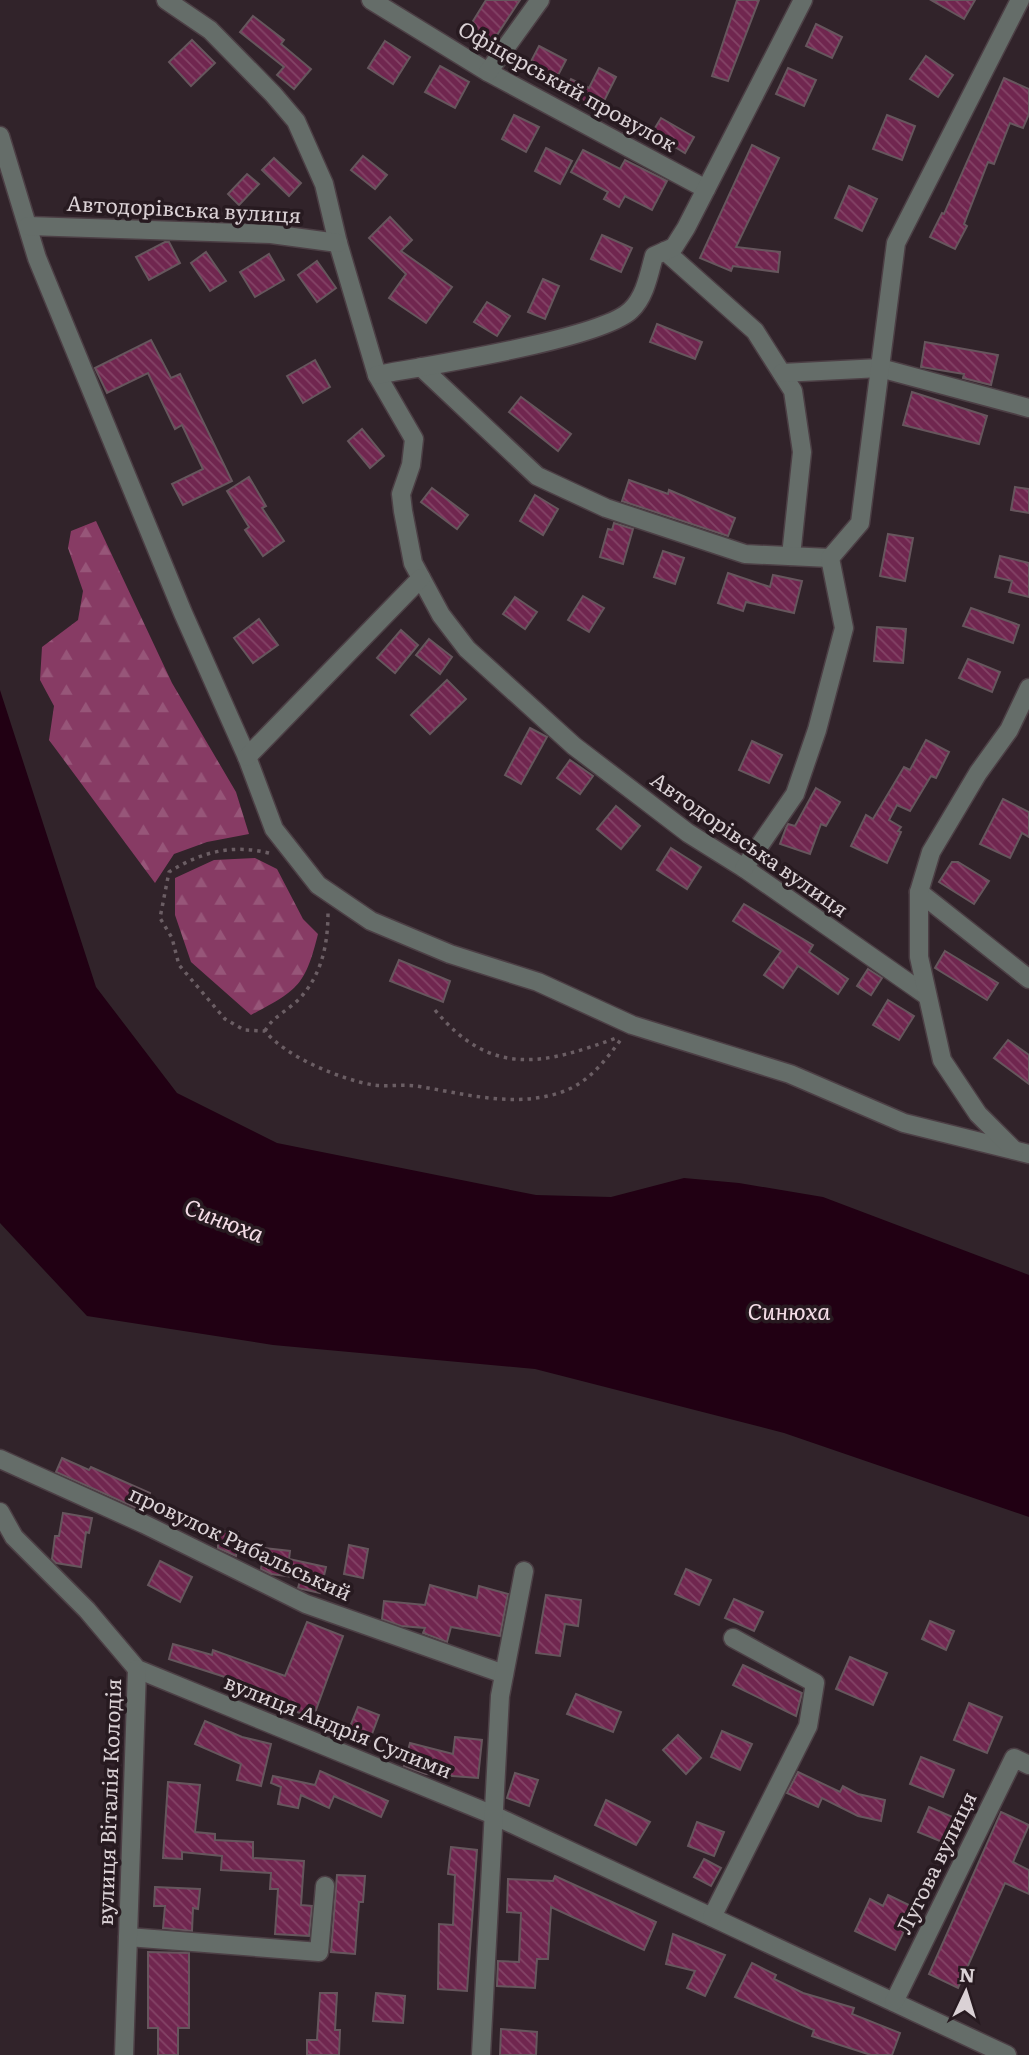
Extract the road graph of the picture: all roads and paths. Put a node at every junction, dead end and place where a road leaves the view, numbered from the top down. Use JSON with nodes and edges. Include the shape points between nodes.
{"nodes":[{"id":1,"x":166,"y":0,"type":"edge"},
{"id":2,"x":371,"y":0,"type":"edge"},
{"id":3,"x":540,"y":0,"type":"edge"},
{"id":4,"x":803,"y":0,"type":"edge"},
{"id":5,"x":1020,"y":0,"type":"edge"},
{"id":6,"x":488,"y":72,"type":"junction"},
{"id":7,"x":0,"y":136,"type":"edge"},
{"id":8,"x":706,"y":189,"type":"junction"},
{"id":9,"x":28,"y":226,"type":"junction"},
{"id":10,"x":338,"y":243,"type":"junction"},
{"id":11,"x":665,"y":251,"type":"junction"},
{"id":12,"x":421,"y":367,"type":"junction"},
{"id":13,"x":880,"y":368,"type":"junction"},
{"id":14,"x":782,"y":373,"type":"junction"},
{"id":15,"x":377,"y":375,"type":"junction"},
{"id":16,"x":1029,"y":408,"type":"edge"},
{"id":17,"x":792,"y":556,"type":"junction"},
{"id":18,"x":830,"y":558,"type":"junction"},
{"id":19,"x":421,"y":578,"type":"junction"},
{"id":20,"x":1029,"y":688,"type":"edge"},
{"id":21,"x":247,"y":757,"type":"junction"},
{"id":22,"x":298,"y":859,"type":"junction"},
{"id":23,"x":744,"y":868,"type":"junction"},
{"id":24,"x":325,"y":890,"type":"junction"},
{"id":25,"x":919,"y":892,"type":"junction"},
{"id":26,"x":1029,"y":979,"type":"edge"},
{"id":27,"x":926,"y":995,"type":"junction"},
{"id":28,"x":435,"y":1010,"type":"dead end"},
{"id":29,"x":265,"y":1031,"type":"junction"},
{"id":30,"x":1022,"y":1152,"type":"edge"},
{"id":31,"x":0,"y":1459,"type":"edge"},
{"id":32,"x":2,"y":1518,"type":"edge"},
{"id":33,"x":524,"y":1570,"type":"dead end"},
{"id":34,"x":733,"y":1638,"type":"dead end"},
{"id":35,"x":137,"y":1669,"type":"junction"},
{"id":36,"x":504,"y":1674,"type":"junction"},
{"id":37,"x":1029,"y":1765,"type":"edge"},
{"id":38,"x":491,"y":1814,"type":"junction"},
{"id":39,"x":325,"y":1885,"type":"dead end"},
{"id":40,"x":712,"y":1917,"type":"junction"},
{"id":41,"x":128,"y":1937,"type":"junction"},
{"id":42,"x":894,"y":2002,"type":"junction"},
{"id":43,"x":124,"y":2055,"type":"edge"},
{"id":44,"x":481,"y":2055,"type":"edge"},
{"id":45,"x":1007,"y":2055,"type":"edge"}],
"edges":[{"from":1,"to":10,"type":"street","name":"Автодорівська вулиця","via":[[211,30],[296,121],[324,184]]},
{"from":2,"to":6,"type":"street","name":"Офіцерський провулок"},
{"from":3,"to":6,"type":"street"},
{"from":4,"to":8,"type":"street"},
{"from":5,"to":13,"type":"street","via":[[896,243]]},
{"from":6,"to":8,"type":"street","name":"Офіцерський провулок"},
{"from":7,"to":9,"type":"street"},
{"from":8,"to":11,"type":"street","via":[[674,247]]},
{"from":9,"to":10,"type":"street","name":"Автодорівська вулиця","via":[[271,234]]},
{"from":9,"to":21,"type":"street","via":[[37,258],[183,613]]},
{"from":10,"to":15,"type":"street","name":"Автодорівська вулиця"},
{"from":11,"to":12,"type":"street","via":[[654,256],[632,310],[611,324]]},
{"from":11,"to":14,"type":"street","via":[[755,331]]},
{"from":12,"to":15,"type":"street"},
{"from":12,"to":17,"type":"street","via":[[537,476],[606,508],[745,554]]},
{"from":13,"to":14,"type":"street"},
{"from":13,"to":16,"type":"street"},
{"from":13,"to":18,"type":"street","via":[[860,523]]},
{"from":14,"to":17,"type":"street","via":[[793,391],[802,452]]},
{"from":15,"to":19,"type":"street","name":"Автодорівська вулиця","via":[[414,439],[401,494],[413,563]]},
{"from":17,"to":18,"type":"street"},
{"from":18,"to":23,"type":"street","via":[[844,628],[817,730],[795,794]]},
{"from":19,"to":21,"type":"street"},
{"from":19,"to":23,"type":"street","name":"Автодорівська вулиця","via":[[467,649],[574,746],[688,833]]},
{"from":20,"to":25,"type":"street","via":[[1009,730],[937,841]]},
{"from":21,"to":22,"type":"street","via":[[274,829]]},
{"from":22,"to":24,"type":"street"},
{"from":22,"to":29,"type":"path","via":[[253,849],[216,850],[169,872],[160,918],[172,938],[179,965],[225,1019],[244,1030]]},
{"from":23,"to":27,"type":"street","name":"Автодорівська вулиця"},
{"from":24,"to":29,"type":"path","via":[[327,946],[319,970],[301,997]]},
{"from":24,"to":30,"type":"street","via":[[371,921],[450,954],[538,982],[632,1025],[790,1074],[904,1123]]},
{"from":25,"to":26,"type":"street"},
{"from":25,"to":27,"type":"street","via":[[919,957]]},
{"from":27,"to":30,"type":"street","via":[[942,1060],[978,1114]]},
{"from":28,"to":29,"type":"path","via":[[475,1047],[511,1060],[529,1062],[565,1055],[624,1036],[587,1080],[559,1093],[493,1099],[414,1085],[374,1085],[277,1046]]},
{"from":31,"to":36,"type":"street","name":"провулок Рибальський","via":[[306,1604]]},
{"from":32,"to":35,"type":"street","name":"вулиця Андрія Сулими","via":[[14,1537],[87,1610]]},
{"from":33,"to":36,"type":"street"},
{"from":34,"to":40,"type":"street","via":[[815,1683],[808,1726]]},
{"from":35,"to":38,"type":"street","name":"вулиця Андрія Сулими"},
{"from":35,"to":41,"type":"street","name":"вулиця Віталія Колодія"},
{"from":36,"to":38,"type":"street"},
{"from":37,"to":42,"type":"street","name":"Лугова вулиця","via":[[1014,1758]]},
{"from":38,"to":40,"type":"street","name":"вулиця Андрія Сулими"},
{"from":38,"to":44,"type":"street"},
{"from":39,"to":41,"type":"street","name":"вулиця Віталія Колодія","via":[[319,1952]]},
{"from":40,"to":42,"type":"street","name":"вулиця Андрія Сулими"},
{"from":41,"to":43,"type":"street","name":"вулиця Віталія Колодія"},
{"from":42,"to":45,"type":"street","name":"вулиця Андрія Сулими"}]}
